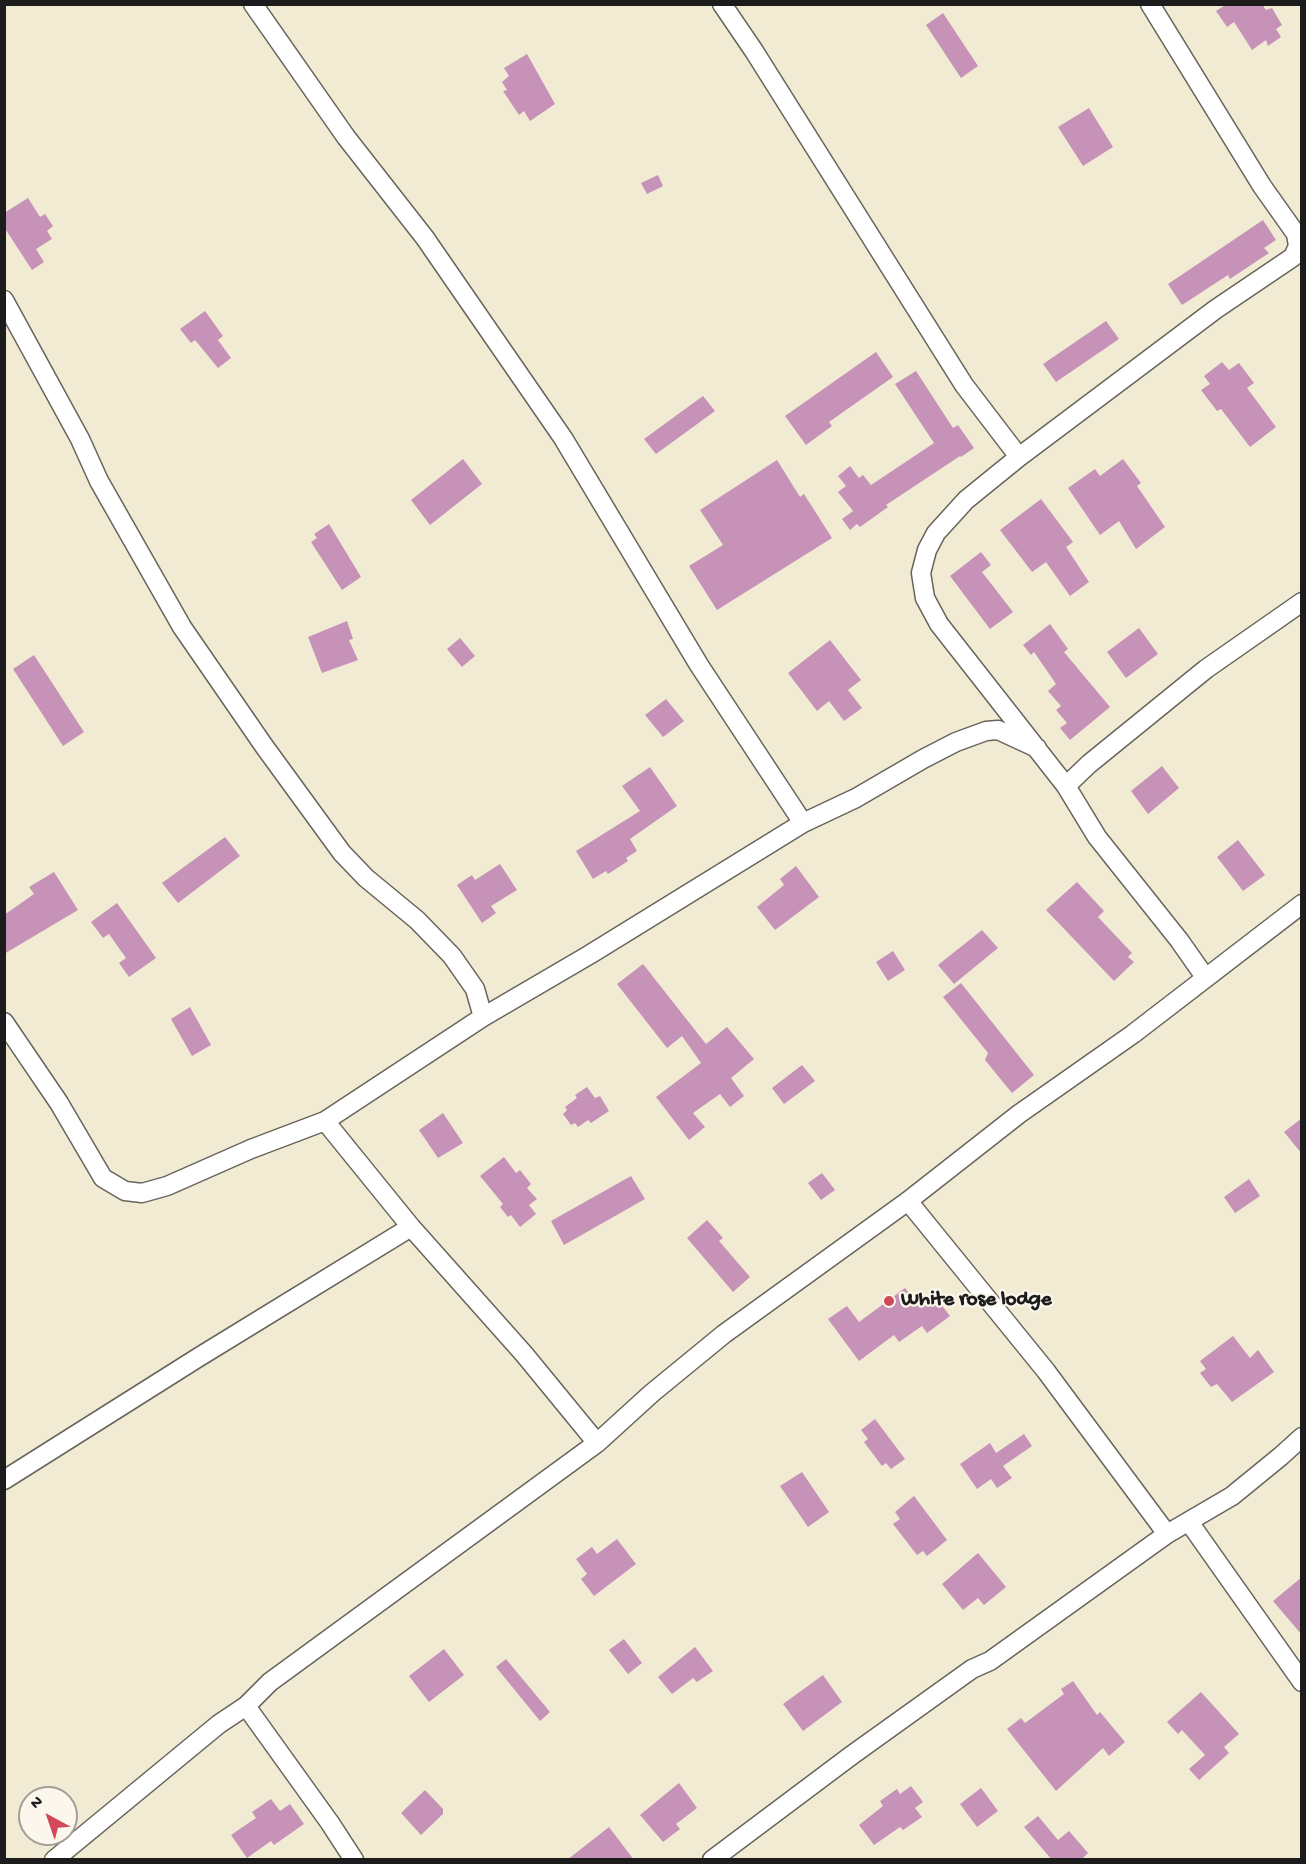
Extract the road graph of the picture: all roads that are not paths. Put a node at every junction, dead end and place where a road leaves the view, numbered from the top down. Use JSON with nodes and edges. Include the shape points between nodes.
{"nodes":[{"id":1,"x":253,"y":4,"type":"edge"},
{"id":2,"x":722,"y":4,"type":"edge"},
{"id":3,"x":1150,"y":4,"type":"edge"},
{"id":4,"x":4,"y":300,"type":"edge"},
{"id":5,"x":1019,"y":457,"type":"junction"},
{"id":6,"x":1302,"y":602,"type":"edge"},
{"id":7,"x":1037,"y":748,"type":"junction"},
{"id":8,"x":1066,"y":786,"type":"junction"},
{"id":9,"x":802,"y":823,"type":"junction"},
{"id":10,"x":1302,"y":904,"type":"edge"},
{"id":11,"x":1205,"y":977,"type":"junction"},
{"id":12,"x":483,"y":1017,"type":"junction"},
{"id":13,"x":4,"y":1022,"type":"edge"},
{"id":14,"x":325,"y":1121,"type":"junction"},
{"id":15,"x":908,"y":1201,"type":"junction"},
{"id":16,"x":411,"y":1227,"type":"junction"},
{"id":17,"x":1302,"y":1437,"type":"edge"},
{"id":18,"x":597,"y":1443,"type":"junction"},
{"id":19,"x":4,"y":1480,"type":"edge"},
{"id":20,"x":1189,"y":1522,"type":"junction"},
{"id":21,"x":1167,"y":1534,"type":"junction"},
{"id":22,"x":1302,"y":1682,"type":"edge"},
{"id":23,"x":246,"y":1706,"type":"junction"},
{"id":24,"x":54,"y":1860,"type":"edge"},
{"id":25,"x":354,"y":1860,"type":"edge"},
{"id":26,"x":712,"y":1860,"type":"edge"}],
"edges":[{"from":1,"to":9,"type":"street","via":[[346,137],[425,238],[563,438],[699,664]]},
{"from":2,"to":5,"type":"street","via":[[964,385]]},
{"from":3,"to":5,"type":"street","via":[[1296,234],[1298,246],[1293,257],[1216,309]]},
{"from":4,"to":12,"type":"street","via":[[99,481],[182,627],[342,853],[452,956],[475,989]]},
{"from":5,"to":7,"type":"street","via":[[936,532],[921,573],[925,598],[939,624]]},
{"from":6,"to":8,"type":"street","via":[[1206,669]]},
{"from":7,"to":8,"type":"street"},
{"from":7,"to":9,"type":"street","via":[[998,730],[986,731],[939,750],[856,798]]},
{"from":8,"to":11,"type":"street","via":[[1097,837]]},
{"from":9,"to":12,"type":"street"},
{"from":10,"to":11,"type":"street"},
{"from":11,"to":15,"type":"street"},
{"from":12,"to":14,"type":"street"},
{"from":13,"to":14,"type":"street","via":[[59,1103],[103,1178],[125,1191],[142,1193],[167,1186]]},
{"from":14,"to":16,"type":"street"},
{"from":15,"to":18,"type":"street","via":[[724,1334]]},
{"from":15,"to":21,"type":"street","via":[[1046,1371]]},
{"from":16,"to":18,"type":"street"},
{"from":16,"to":19,"type":"street"},
{"from":17,"to":20,"type":"street","via":[[1232,1496]]},
{"from":18,"to":23,"type":"street","via":[[270,1682]]},
{"from":20,"to":21,"type":"street"},
{"from":20,"to":22,"type":"street"},
{"from":21,"to":26,"type":"street","via":[[990,1661],[972,1669]]},
{"from":23,"to":24,"type":"street"},
{"from":23,"to":25,"type":"street"}]}
